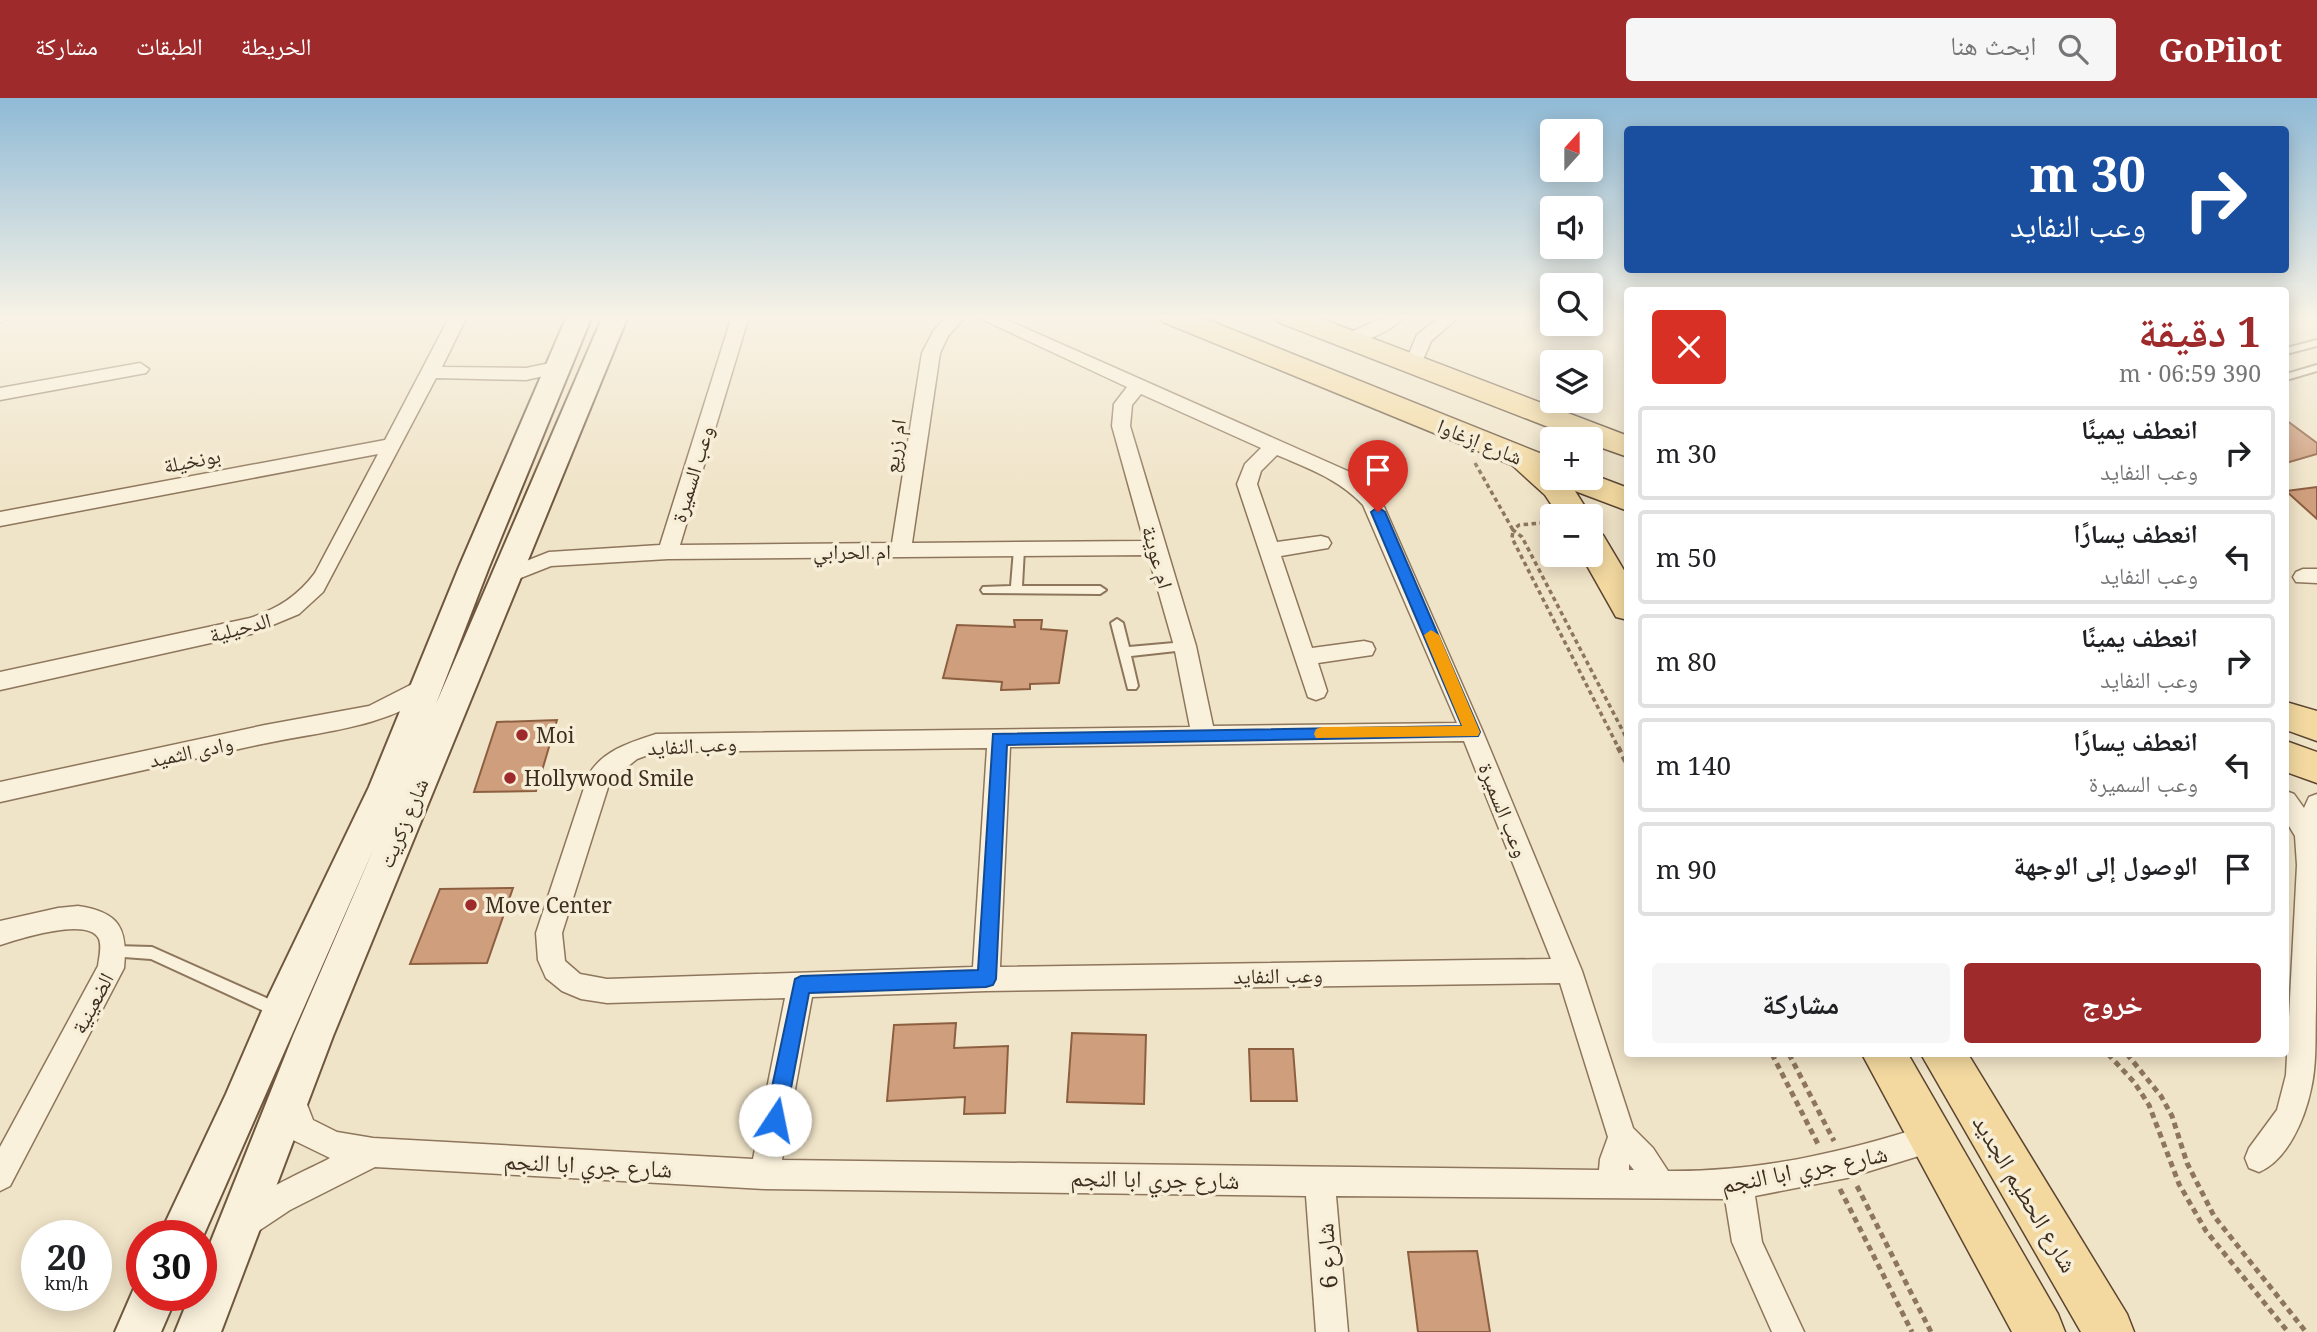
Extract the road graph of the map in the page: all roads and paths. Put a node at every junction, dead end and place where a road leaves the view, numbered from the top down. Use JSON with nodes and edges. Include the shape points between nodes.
{"nodes":[{"id":1,"x":114,"y":374,"type":"edge"},
{"id":2,"x":428,"y":374,"type":"edge"},
{"id":3,"x":523,"y":374,"type":"edge"},
{"id":4,"x":547,"y":374,"type":"joint"},
{"id":5,"x":596,"y":374,"type":"edge"},
{"id":6,"x":723,"y":374,"type":"edge"},
{"id":7,"x":928,"y":374,"type":"edge"},
{"id":8,"x":1112,"y":374,"type":"edge"},
{"id":9,"x":1315,"y":374,"type":"edge"},
{"id":10,"x":1441,"y":374,"type":"edge"},
{"id":11,"x":1138,"y":385,"type":"junction"},
{"id":12,"x":0,"y":394,"type":"edge"},
{"id":13,"x":1457,"y":431,"type":"junction"},
{"id":14,"x":391,"y":445,"type":"junction"},
{"id":15,"x":1275,"y":445,"type":"junction"},
{"id":16,"x":1624,"y":445,"type":"edge"},
{"id":17,"x":1516,"y":456,"type":"junction"},
{"id":18,"x":1540,"y":465,"type":"edge"},
{"id":19,"x":1602,"y":490,"type":"edge"},
{"id":20,"x":1624,"y":498,"type":"edge"},
{"id":21,"x":1568,"y":504,"type":"edge"},
{"id":22,"x":0,"y":519,"type":"edge"},
{"id":23,"x":1540,"y":523,"type":"edge"},
{"id":24,"x":1513,"y":530,"type":"junction"},
{"id":25,"x":1321,"y":543,"type":"dead end"},
{"id":26,"x":1155,"y":548,"type":"junction"},
{"id":27,"x":1019,"y":549,"type":"junction"},
{"id":28,"x":536,"y":550,"type":"junction"},
{"id":29,"x":901,"y":550,"type":"junction"},
{"id":30,"x":1268,"y":551,"type":"junction"},
{"id":31,"x":668,"y":552,"type":"junction"},
{"id":32,"x":1603,"y":564,"type":"edge"},
{"id":33,"x":987,"y":590,"type":"dead end"},
{"id":34,"x":1016,"y":590,"type":"junction"},
{"id":35,"x":1100,"y":590,"type":"dead end"},
{"id":36,"x":1624,"y":601,"type":"edge"},
{"id":37,"x":1117,"y":623,"type":"dead end"},
{"id":38,"x":1185,"y":646,"type":"junction"},
{"id":39,"x":1364,"y":649,"type":"dead end"},
{"id":40,"x":1124,"y":652,"type":"junction"},
{"id":41,"x":1304,"y":657,"type":"junction"},
{"id":42,"x":0,"y":681,"type":"edge"},
{"id":43,"x":1132,"y":685,"type":"dead end"},
{"id":44,"x":1316,"y":691,"type":"dead end"},
{"id":45,"x":2289,"y":717,"type":"edge"},
{"id":46,"x":397,"y":720,"type":"junction"},
{"id":47,"x":2317,"y":726,"type":"edge"},
{"id":48,"x":1472,"y":732,"type":"junction"},
{"id":49,"x":1624,"y":733,"type":"edge"},
{"id":50,"x":1203,"y":735,"type":"junction"},
{"id":51,"x":999,"y":739,"type":"junction"},
{"id":52,"x":2289,"y":739,"type":"edge"},
{"id":53,"x":2317,"y":748,"type":"edge"},
{"id":54,"x":2289,"y":757,"type":"edge"},
{"id":55,"x":1624,"y":758,"type":"edge"},
{"id":56,"x":2317,"y":768,"type":"edge"},
{"id":57,"x":0,"y":792,"type":"edge"},
{"id":58,"x":2317,"y":804,"type":"edge"},
{"id":59,"x":2289,"y":806,"type":"edge"},
{"id":60,"x":2306,"y":834,"type":"junction"},
{"id":61,"x":2313,"y":867,"type":"edge"},
{"id":62,"x":0,"y":933,"type":"edge"},
{"id":63,"x":115,"y":952,"type":"junction"},
{"id":64,"x":1569,"y":971,"type":"junction"},
{"id":65,"x":986,"y":979,"type":"junction"},
{"id":66,"x":801,"y":985,"type":"junction"},
{"id":67,"x":281,"y":1012,"type":"junction"},
{"id":68,"x":2292,"y":1046,"type":"edge"},
{"id":69,"x":1774,"y":1057,"type":"edge"},
{"id":70,"x":1790,"y":1057,"type":"edge"},
{"id":71,"x":1886,"y":1057,"type":"edge"},
{"id":72,"x":1945,"y":1057,"type":"edge"},
{"id":73,"x":2111,"y":1057,"type":"edge"},
{"id":74,"x":2129,"y":1057,"type":"edge"},
{"id":75,"x":290,"y":1099,"type":"junction"},
{"id":76,"x":1622,"y":1137,"type":"junction"},
{"id":77,"x":1932,"y":1139,"type":"junction"},
{"id":78,"x":373,"y":1152,"type":"junction"},
{"id":79,"x":2259,"y":1158,"type":"dead end"},
{"id":80,"x":1838,"y":1166,"type":"junction"},
{"id":81,"x":765,"y":1174,"type":"junction"},
{"id":82,"x":0,"y":1175,"type":"edge"},
{"id":83,"x":1320,"y":1180,"type":"junction"},
{"id":84,"x":1614,"y":1184,"type":"junction"},
{"id":85,"x":1658,"y":1184,"type":"junction"},
{"id":86,"x":1740,"y":1184,"type":"junction"},
{"id":87,"x":189,"y":1220,"type":"edge"},
{"id":88,"x":240,"y":1229,"type":"junction"},
{"id":89,"x":147,"y":1311,"type":"edge"},
{"id":90,"x":138,"y":1332,"type":"edge"},
{"id":91,"x":198,"y":1332,"type":"edge"},
{"id":92,"x":1332,"y":1332,"type":"edge"},
{"id":93,"x":1788,"y":1332,"type":"edge"},
{"id":94,"x":1912,"y":1332,"type":"edge"},
{"id":95,"x":1931,"y":1332,"type":"edge"},
{"id":96,"x":2040,"y":1332,"type":"edge"},
{"id":97,"x":2109,"y":1332,"type":"edge"},
{"id":98,"x":2288,"y":1332,"type":"edge"},
{"id":99,"x":2306,"y":1332,"type":"edge"}],
"edges":[{"from":1,"to":12,"type":"street"},
{"from":2,"to":14,"type":"street","name":"الدحيلية"},
{"from":3,"to":4,"type":"street"},
{"from":4,"to":46,"type":"main road","name":"شارع زكريت","via":[[524,445],[425,686]]},
{"from":5,"to":28,"type":"main road","name":"شارع زكريت"},
{"from":6,"to":31,"type":"street","name":"وعب السميرة"},
{"from":7,"to":29,"type":"street","name":"ام زريع"},
{"from":8,"to":11,"type":"street","name":"وعب السميرة"},
{"from":9,"to":13,"type":"main road","name":"شارع إزغاوا"},
{"from":10,"to":16,"type":"main road"},
{"from":11,"to":15,"type":"street","name":"وعب السميرة"},
{"from":11,"to":26,"type":"street","name":"ام عوينة","via":[[1123,404],[1120,418]]},
{"from":13,"to":17,"type":"main road","name":"شارع إزغاوا"},
{"from":13,"to":24,"type":"path"},
{"from":14,"to":22,"type":"street","name":"بونخيلة"},
{"from":14,"to":42,"type":"street","name":"الدحيلية","via":[[323,577],[293,610],[251,626]]},
{"from":15,"to":30,"type":"street","via":[[1252,469],[1247,484]]},
{"from":15,"to":48,"type":"street","name":"وعب السميرة","via":[[1355,484],[1372,502]]},
{"from":17,"to":18,"type":"main road","name":"شارع إزغاوا"},
{"from":17,"to":21,"type":"main road","via":[[1556,487]]},
{"from":19,"to":20,"type":"main road"},
{"from":23,"to":24,"type":"path"},
{"from":24,"to":49,"type":"path","via":[[1522,537]]},
{"from":24,"to":55,"type":"path","via":[[1511,536]]},
{"from":25,"to":30,"type":"street"},
{"from":26,"to":27,"type":"street","name":"ام الحرابي"},
{"from":26,"to":38,"type":"street","name":"ام عوينة"},
{"from":27,"to":29,"type":"street","name":"ام الحرابي"},
{"from":27,"to":34,"type":"lane"},
{"from":28,"to":31,"type":"street","name":"ام الحرابي"},
{"from":28,"to":75,"type":"main road","name":"شارع زكريت","via":[[508,576]]},
{"from":29,"to":31,"type":"street","name":"ام الحرابي"},
{"from":30,"to":41,"type":"street"},
{"from":32,"to":36,"type":"main road"},
{"from":33,"to":34,"type":"lane"},
{"from":34,"to":35,"type":"lane"},
{"from":37,"to":40,"type":"lane"},
{"from":38,"to":40,"type":"lane"},
{"from":38,"to":50,"type":"street","name":"ام عوينة"},
{"from":39,"to":41,"type":"street"},
{"from":40,"to":43,"type":"lane"},
{"from":41,"to":44,"type":"street"},
{"from":45,"to":47,"type":"main road"},
{"from":46,"to":57,"type":"street","name":"وادى الثميد","via":[[305,726]]},
{"from":46,"to":67,"type":"main road","name":"شارع زكريت","via":[[382,797]]},
{"from":48,"to":50,"type":"street","name":"وعب النفايد"},
{"from":48,"to":64,"type":"street","name":"وعب السميرة"},
{"from":50,"to":51,"type":"street","name":"وعب النفايد"},
{"from":51,"to":65,"type":"street"},
{"from":51,"to":66,"type":"street","name":"وعب النفايد","via":[[656,743],[629,752],[600,776],[549,933],[548,948],[560,975],[573,985],[607,991]]},
{"from":52,"to":53,"type":"main road"},
{"from":54,"to":56,"type":"main road"},
{"from":58,"to":60,"type":"street"},
{"from":59,"to":60,"type":"street"},
{"from":60,"to":61,"type":"street"},
{"from":61,"to":68,"type":"street"},
{"from":62,"to":63,"type":"street","name":"الضعينية","via":[[78,916],[106,926],[114,938]]},
{"from":63,"to":67,"type":"lane","via":[[152,953]]},
{"from":63,"to":82,"type":"street","name":"الضعينية","via":[[111,968]]},
{"from":64,"to":65,"type":"street","name":"وعب النفايد"},
{"from":64,"to":76,"type":"street","name":"وعب السميرة"},
{"from":65,"to":66,"type":"street","name":"وعب النفايد"},
{"from":66,"to":81,"type":"street"},
{"from":67,"to":87,"type":"main road","name":"شارع زكريت"},
{"from":68,"to":79,"type":"street","via":[[2297,1098],[2276,1140]]},
{"from":69,"to":80,"type":"path"},
{"from":70,"to":80,"type":"path"},
{"from":71,"to":77,"type":"main road"},
{"from":72,"to":97,"type":"main road","name":"شارع الحطيم الجديد"},
{"from":73,"to":98,"type":"path","via":[[2145,1097],[2168,1161],[2197,1219]]},
{"from":74,"to":99,"type":"path","via":[[2172,1116],[2187,1163],[2214,1216]]},
{"from":75,"to":78,"type":"street","name":"شارع جري ابا النجم","via":[[309,1135],[335,1146]]},
{"from":75,"to":88,"type":"main road","name":"شارع زكريت"},
{"from":76,"to":84,"type":"street","via":[[1614,1159]]},
{"from":76,"to":85,"type":"street","name":"وعب السميرة","via":[[1643,1158]]},
{"from":77,"to":80,"type":"street","name":"شارع جري ابا النجم"},
{"from":77,"to":96,"type":"main road"},
{"from":78,"to":81,"type":"street","name":"شارع جري ابا النجم"},
{"from":78,"to":88,"type":"street","via":[[280,1200]]},
{"from":80,"to":86,"type":"street","name":"شارع جري ابا النجم"},
{"from":80,"to":94,"type":"path"},
{"from":80,"to":95,"type":"path"},
{"from":81,"to":83,"type":"street","name":"شارع جري ابا النجم"},
{"from":83,"to":84,"type":"street","name":"شارع جري ابا النجم"},
{"from":83,"to":92,"type":"street","name":"شارع 6"},
{"from":84,"to":85,"type":"street","name":"شارع جري ابا النجم"},
{"from":85,"to":86,"type":"street","name":"شارع جري ابا النجم"},
{"from":86,"to":93,"type":"street","via":[[1745,1238]]},
{"from":88,"to":91,"type":"main road","name":"شارع زكريت"},
{"from":89,"to":90,"type":"main road"}]}
